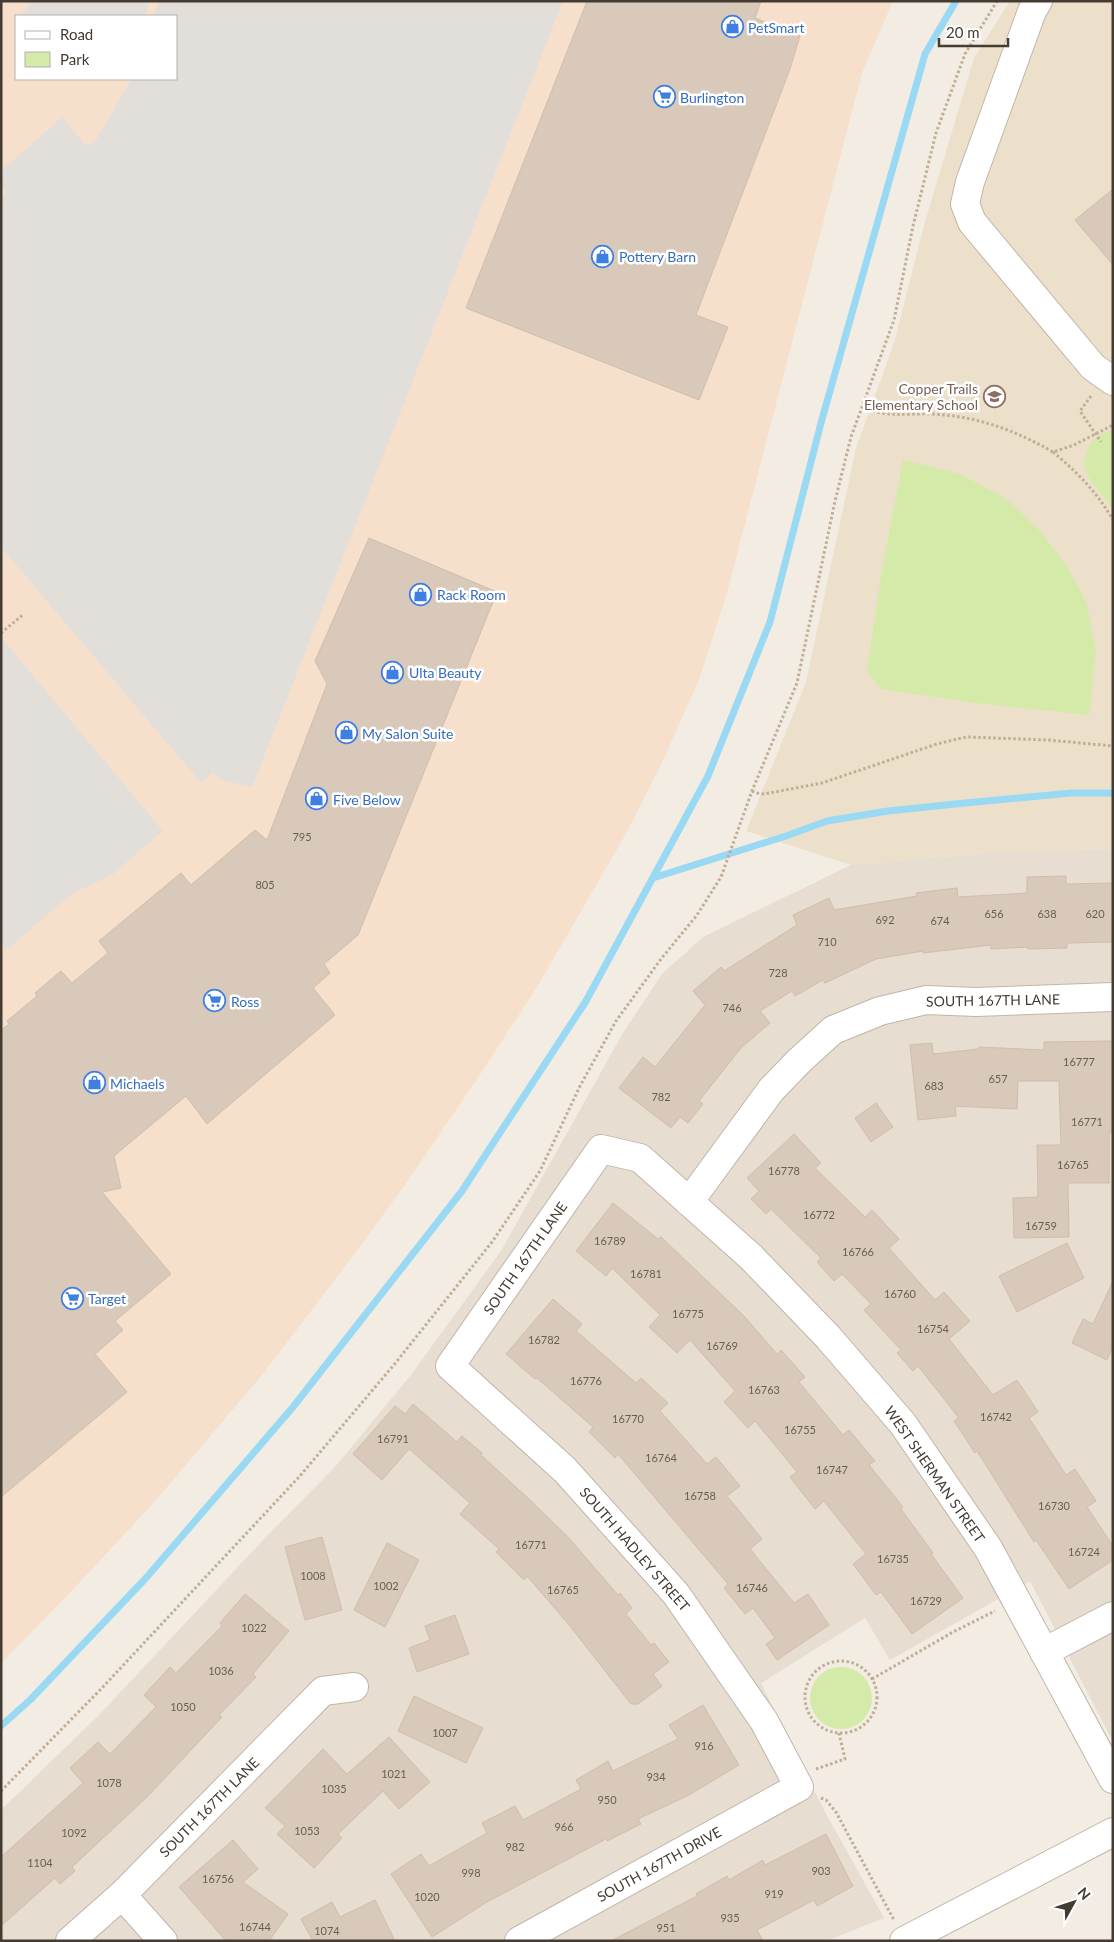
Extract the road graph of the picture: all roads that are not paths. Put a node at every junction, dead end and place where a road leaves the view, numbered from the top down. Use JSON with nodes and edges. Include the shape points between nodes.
{"nodes":[{"id":1,"x":1038,"y":1,"type":"edge"},
{"id":2,"x":1111,"y":380,"type":"edge"},
{"id":3,"x":1113,"y":998,"type":"edge"},
{"id":4,"x":600,"y":1149,"type":"joint"},
{"id":5,"x":688,"y":1202,"type":"junction"},
{"id":6,"x":450,"y":1366,"type":"joint"},
{"id":7,"x":1113,"y":1616,"type":"edge"},
{"id":8,"x":1044,"y":1652,"type":"junction"},
{"id":9,"x":354,"y":1687,"type":"dead end"},
{"id":10,"x":1113,"y":1779,"type":"edge"},
{"id":11,"x":811,"y":1785,"type":"joint"},
{"id":12,"x":1113,"y":1832,"type":"edge"},
{"id":13,"x":122,"y":1895,"type":"junction"},
{"id":14,"x":904,"y":1940,"type":"edge"},
{"id":15,"x":70,"y":1941,"type":"edge"},
{"id":16,"x":163,"y":1941,"type":"edge"},
{"id":17,"x":519,"y":1941,"type":"edge"}],
"edges":[{"from":1,"to":2,"type":"street","via":[[1018,48],[965,204],[972,222],[1093,367]]},
{"from":3,"to":5,"type":"street","name":"SOUTH 167TH LANE","via":[[976,1002],[926,1000],[880,1012],[833,1030],[771,1090]]},
{"from":4,"to":5,"type":"street","name":"WEST SHERMAN STREET","via":[[640,1158]]},
{"from":4,"to":6,"type":"street","name":"SOUTH 167TH LANE"},
{"from":5,"to":8,"type":"street","name":"WEST SHERMAN STREET","via":[[751,1257],[809,1317],[903,1424],[988,1548]]},
{"from":6,"to":11,"type":"street","name":"SOUTH HADLEY STREET","via":[[565,1470],[676,1594]]},
{"from":7,"to":8,"type":"street"},
{"from":8,"to":10,"type":"street","name":"WEST SHERMAN STREET"},
{"from":9,"to":13,"type":"street","name":"SOUTH 167TH LANE","via":[[323,1691]]},
{"from":11,"to":17,"type":"street","name":"SOUTH 167TH DRIVE"},
{"from":12,"to":14,"type":"street"},
{"from":13,"to":15,"type":"street","name":"SOUTH 167TH LANE"},
{"from":13,"to":16,"type":"street"}]}
